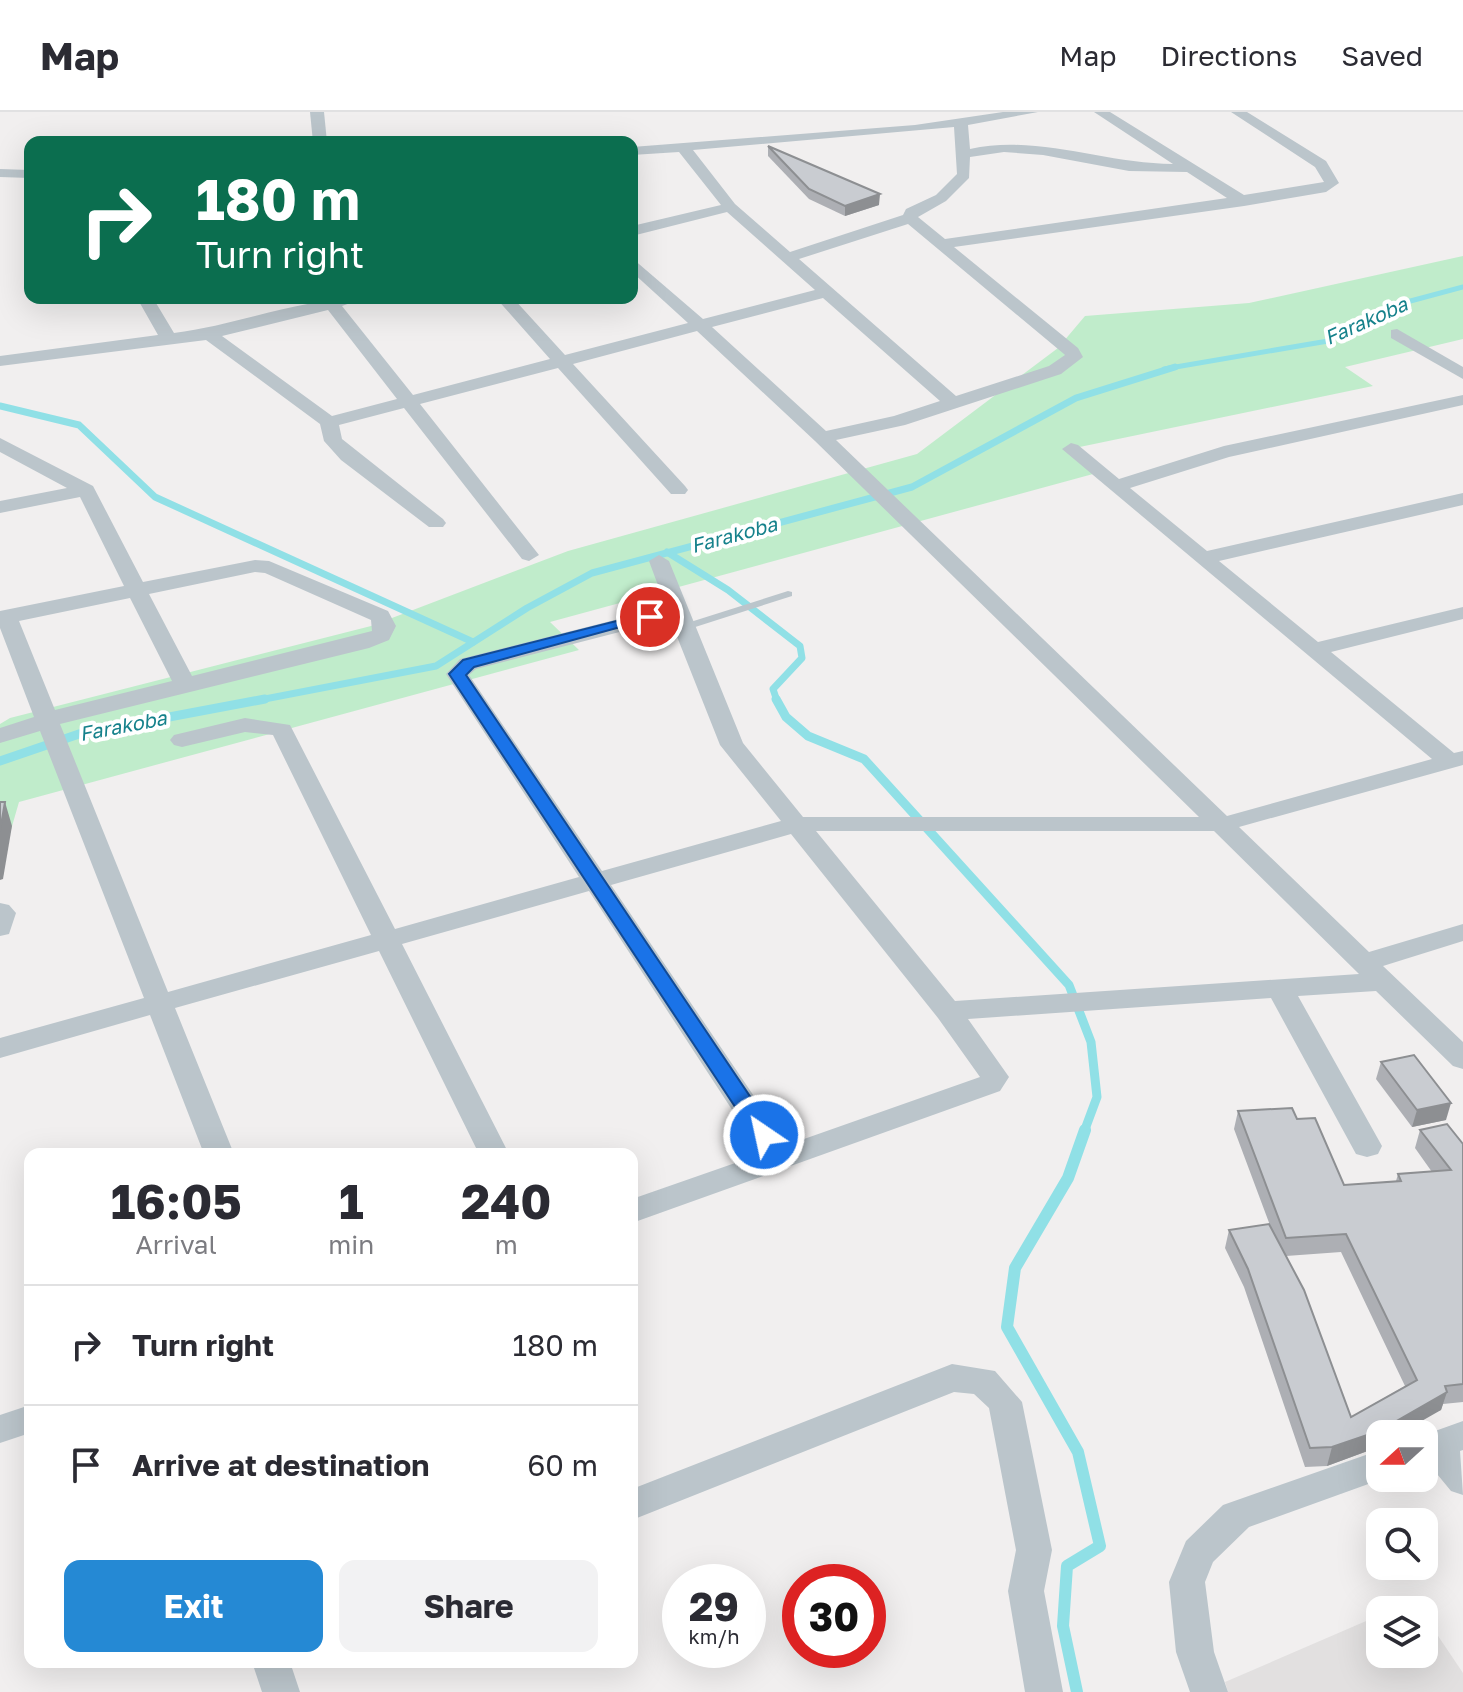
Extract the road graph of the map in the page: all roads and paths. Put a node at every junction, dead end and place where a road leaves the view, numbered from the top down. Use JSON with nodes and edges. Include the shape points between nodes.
{"nodes":[{"id":1,"x":317,"y":112,"type":"edge"},
{"id":2,"x":1031,"y":112,"type":"edge"},
{"id":3,"x":1101,"y":112,"type":"edge"},
{"id":4,"x":1238,"y":112,"type":"edge"},
{"id":5,"x":981,"y":116,"type":"edge"},
{"id":6,"x":961,"y":123,"type":"junction"},
{"id":7,"x":319,"y":136,"type":"edge"},
{"id":8,"x":683,"y":147,"type":"junction"},
{"id":9,"x":638,"y":151,"type":"edge"},
{"id":10,"x":965,"y":154,"type":"junction"},
{"id":11,"x":1190,"y":168,"type":"junction"},
{"id":12,"x":0,"y":173,"type":"edge"},
{"id":13,"x":24,"y":174,"type":"edge"},
{"id":14,"x":1244,"y":202,"type":"junction"},
{"id":15,"x":730,"y":207,"type":"junction"},
{"id":16,"x":910,"y":218,"type":"junction"},
{"id":17,"x":638,"y":230,"type":"edge"},
{"id":18,"x":942,"y":244,"type":"junction"},
{"id":19,"x":787,"y":258,"type":"junction"},
{"id":20,"x":638,"y":268,"type":"edge"},
{"id":21,"x":827,"y":292,"type":"junction"},
{"id":22,"x":148,"y":304,"type":"edge"},
{"id":23,"x":332,"y":304,"type":"joint"},
{"id":24,"x":509,"y":304,"type":"edge"},
{"id":25,"x":700,"y":325,"type":"junction"},
{"id":26,"x":209,"y":334,"type":"junction"},
{"id":27,"x":1397,"y":334,"type":"dead end"},
{"id":28,"x":168,"y":338,"type":"junction"},
{"id":29,"x":0,"y":361,"type":"edge"},
{"id":30,"x":561,"y":361,"type":"junction"},
{"id":31,"x":1463,"y":374,"type":"edge"},
{"id":32,"x":1463,"y":400,"type":"edge"},
{"id":33,"x":408,"y":401,"type":"junction"},
{"id":34,"x":950,"y":401,"type":"junction"},
{"id":35,"x":329,"y":422,"type":"junction"},
{"id":36,"x":822,"y":437,"type":"junction"},
{"id":37,"x":0,"y":444,"type":"edge"},
{"id":38,"x":1071,"y":449,"type":"dead end"},
{"id":39,"x":1115,"y":486,"type":"junction"},
{"id":40,"x":86,"y":490,"type":"junction"},
{"id":41,"x":678,"y":490,"type":"dead end"},
{"id":42,"x":1463,"y":499,"type":"edge"},
{"id":43,"x":0,"y":507,"type":"edge"},
{"id":44,"x":436,"y":523,"type":"dead end"},
{"id":45,"x":529,"y":555,"type":"dead end"},
{"id":46,"x":1203,"y":558,"type":"junction"},
{"id":47,"x":659,"y":561,"type":"dead end"},
{"id":48,"x":136,"y":587,"type":"junction"},
{"id":49,"x":788,"y":594,"type":"dead end"},
{"id":50,"x":1463,"y":613,"type":"edge"},
{"id":51,"x":3,"y":617,"type":"edge"},
{"id":52,"x":682,"y":619,"type":"junction"},
{"id":53,"x":1314,"y":650,"type":"junction"},
{"id":54,"x":184,"y":683,"type":"junction"},
{"id":55,"x":48,"y":725,"type":"junction"},
{"id":56,"x":0,"y":736,"type":"edge"},
{"id":57,"x":182,"y":740,"type":"dead end"},
{"id":58,"x":1456,"y":760,"type":"edge"},
{"id":59,"x":799,"y":824,"type":"junction"},
{"id":60,"x":1224,"y":824,"type":"junction"},
{"id":61,"x":596,"y":883,"type":"junction"},
{"id":62,"x":0,"y":911,"type":"edge"},
{"id":63,"x":0,"y":928,"type":"edge"},
{"id":64,"x":1463,"y":932,"type":"edge"},
{"id":65,"x":388,"y":941,"type":"junction"},
{"id":66,"x":1374,"y":972,"type":"junction"},
{"id":67,"x":1280,"y":989,"type":"junction"},
{"id":68,"x":160,"y":1004,"type":"junction"},
{"id":69,"x":948,"y":1011,"type":"junction"},
{"id":70,"x":0,"y":1048,"type":"edge"},
{"id":71,"x":1463,"y":1059,"type":"edge"},
{"id":72,"x":1367,"y":1146,"type":"dead end"},
{"id":73,"x":217,"y":1148,"type":"edge"},
{"id":74,"x":491,"y":1148,"type":"edge"},
{"id":75,"x":781,"y":1160,"type":"junction"},
{"id":76,"x":638,"y":1209,"type":"edge"},
{"id":77,"x":24,"y":1421,"type":"edge"},
{"id":78,"x":0,"y":1429,"type":"edge"},
{"id":79,"x":1441,"y":1444,"type":"edge"},
{"id":80,"x":1366,"y":1470,"type":"edge"},
{"id":81,"x":1463,"y":1480,"type":"edge"},
{"id":82,"x":638,"y":1503,"type":"edge"},
{"id":83,"x":273,"y":1668,"type":"edge"},
{"id":84,"x":281,"y":1692,"type":"edge"},
{"id":85,"x":1044,"y":1692,"type":"edge"},
{"id":86,"x":1209,"y":1692,"type":"edge"}],
"edges":[{"from":1,"to":7,"type":"street"},
{"from":2,"to":5,"type":"street"},
{"from":3,"to":11,"type":"street"},
{"from":4,"to":14,"type":"street","via":[[1321,164],[1332,183]]},
{"from":5,"to":6,"type":"street"},
{"from":6,"to":8,"type":"street"},
{"from":6,"to":10,"type":"street"},
{"from":8,"to":9,"type":"street"},
{"from":8,"to":15,"type":"street"},
{"from":10,"to":11,"type":"street","via":[[984,148],[1028,148],[1126,167]]},
{"from":10,"to":16,"type":"street","via":[[958,185],[911,212]]},
{"from":11,"to":14,"type":"street"},
{"from":12,"to":13,"type":"street"},
{"from":14,"to":18,"type":"street"},
{"from":15,"to":17,"type":"street"},
{"from":15,"to":19,"type":"street"},
{"from":16,"to":18,"type":"street"},
{"from":16,"to":19,"type":"street"},
{"from":18,"to":34,"type":"street","via":[[1074,357],[1055,370]]},
{"from":19,"to":21,"type":"street"},
{"from":20,"to":25,"type":"street"},
{"from":21,"to":25,"type":"street"},
{"from":21,"to":34,"type":"street"},
{"from":22,"to":28,"type":"street"},
{"from":23,"to":26,"type":"street"},
{"from":23,"to":33,"type":"street"},
{"from":24,"to":30,"type":"street"},
{"from":25,"to":30,"type":"street"},
{"from":25,"to":36,"type":"street"},
{"from":26,"to":28,"type":"street"},
{"from":26,"to":35,"type":"street"},
{"from":27,"to":31,"type":"street"},
{"from":28,"to":29,"type":"street"},
{"from":30,"to":33,"type":"street"},
{"from":30,"to":41,"type":"street"},
{"from":32,"to":39,"type":"street","via":[[1224,452]]},
{"from":33,"to":35,"type":"street"},
{"from":33,"to":45,"type":"street"},
{"from":34,"to":36,"type":"street","via":[[898,421]]},
{"from":35,"to":44,"type":"street","via":[[333,441],[348,456]]},
{"from":36,"to":60,"type":"street"},
{"from":37,"to":40,"type":"street"},
{"from":38,"to":39,"type":"street"},
{"from":39,"to":46,"type":"street"},
{"from":40,"to":43,"type":"street"},
{"from":40,"to":48,"type":"street"},
{"from":42,"to":46,"type":"street"},
{"from":46,"to":53,"type":"street"},
{"from":47,"to":52,"type":"street"},
{"from":48,"to":51,"type":"street"},
{"from":48,"to":54,"type":"street"},
{"from":48,"to":54,"type":"street","via":[[240,567],[269,567],[380,616],[385,626],[381,635],[361,643]]},
{"from":49,"to":52,"type":"lane"},
{"from":50,"to":53,"type":"street"},
{"from":51,"to":55,"type":"street"},
{"from":52,"to":59,"type":"street","via":[[732,745]]},
{"from":52,"to":61,"type":"street","via":[[468,664],[457,674]]},
{"from":53,"to":58,"type":"street"},
{"from":54,"to":55,"type":"street"},
{"from":55,"to":56,"type":"street"},
{"from":55,"to":68,"type":"street"},
{"from":57,"to":65,"type":"street","via":[[250,723],[282,730]]},
{"from":58,"to":60,"type":"street"},
{"from":59,"to":60,"type":"street"},
{"from":59,"to":61,"type":"street"},
{"from":59,"to":69,"type":"street"},
{"from":60,"to":66,"type":"street"},
{"from":61,"to":65,"type":"street"},
{"from":61,"to":75,"type":"street"},
{"from":62,"to":63,"type":"street"},
{"from":64,"to":66,"type":"street"},
{"from":65,"to":68,"type":"street"},
{"from":65,"to":74,"type":"street"},
{"from":66,"to":67,"type":"street"},
{"from":66,"to":71,"type":"street"},
{"from":67,"to":69,"type":"street"},
{"from":67,"to":72,"type":"street"},
{"from":68,"to":70,"type":"street"},
{"from":68,"to":73,"type":"street"},
{"from":69,"to":75,"type":"street","via":[[992,1067],[995,1077],[990,1084]]},
{"from":75,"to":76,"type":"street"},
{"from":77,"to":78,"type":"street"},
{"from":79,"to":81,"type":"street"},
{"from":80,"to":86,"type":"street","via":[[1236,1516],[1199,1552],[1187,1582],[1195,1652]]},
{"from":82,"to":85,"type":"street","via":[[952,1378],[983,1381],[1005,1402],[1034,1550],[1026,1591]]},
{"from":83,"to":84,"type":"street"}]}
